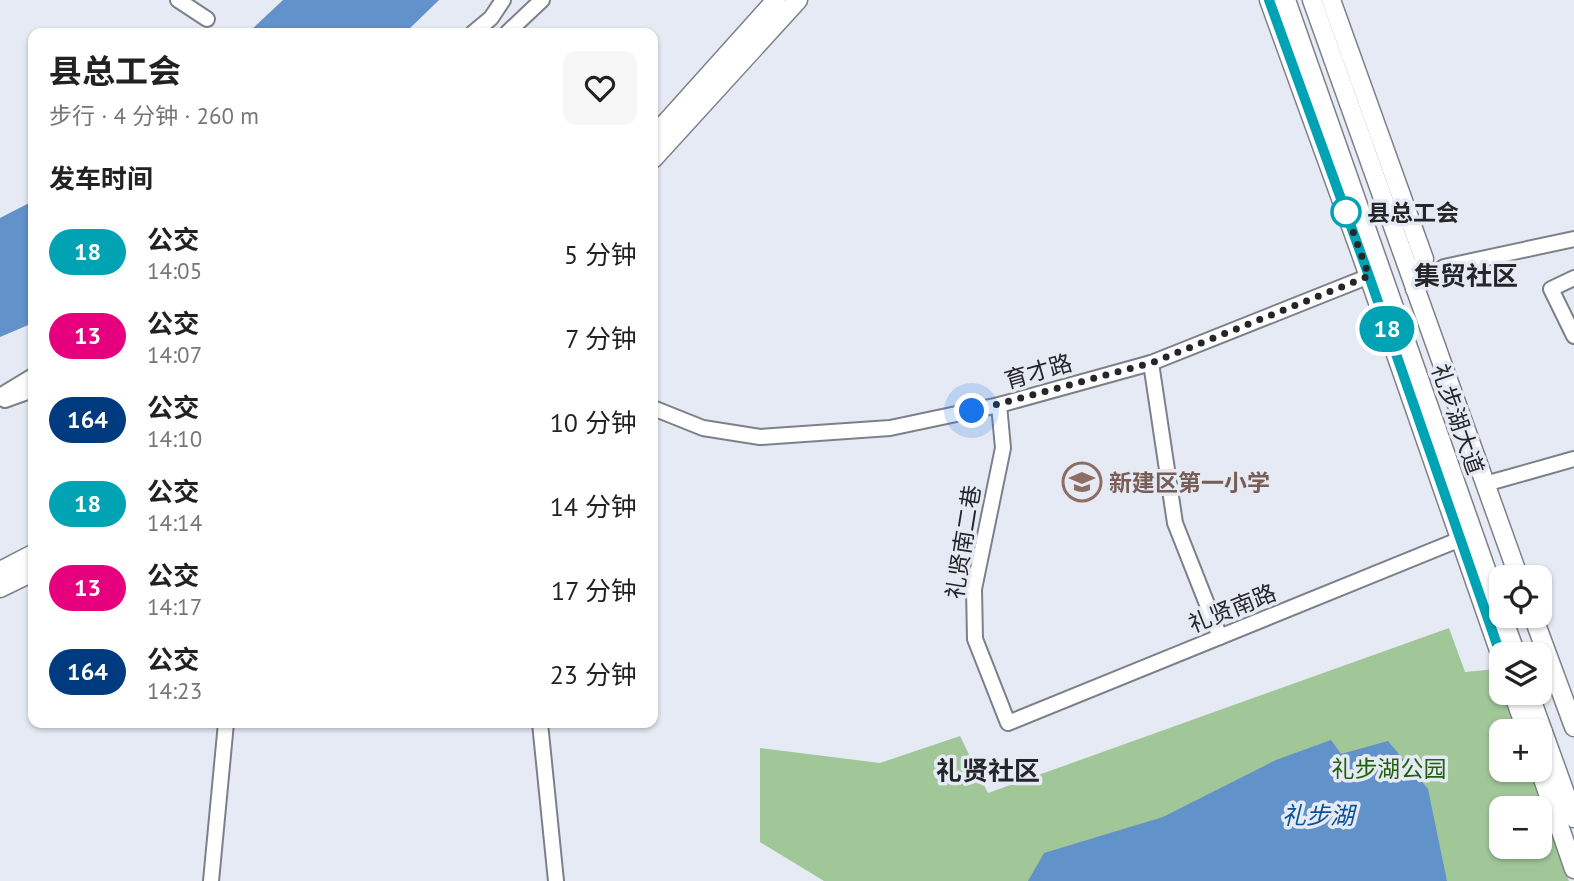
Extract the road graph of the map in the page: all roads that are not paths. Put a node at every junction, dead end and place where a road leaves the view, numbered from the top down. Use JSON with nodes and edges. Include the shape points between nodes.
{"nodes":[{"id":1,"x":178,"y":0,"type":"edge"},
{"id":2,"x":503,"y":0,"type":"edge"},
{"id":3,"x":542,"y":0,"type":"edge"},
{"id":4,"x":776,"y":0,"type":"edge"},
{"id":5,"x":798,"y":0,"type":"edge"},
{"id":6,"x":1269,"y":0,"type":"edge"},
{"id":7,"x":1286,"y":0,"type":"edge"},
{"id":8,"x":1311,"y":0,"type":"edge"},
{"id":9,"x":1331,"y":0,"type":"edge"},
{"id":10,"x":206,"y":19,"type":"dead end"},
{"id":11,"x":479,"y":28,"type":"edge"},
{"id":12,"x":512,"y":28,"type":"edge"},
{"id":13,"x":658,"y":131,"type":"edge"},
{"id":14,"x":658,"y":154,"type":"edge"},
{"id":15,"x":1574,"y":239,"type":"edge"},
{"id":16,"x":1375,"y":274,"type":"junction"},
{"id":17,"x":1574,"y":278,"type":"edge"},
{"id":18,"x":1415,"y":289,"type":"junction"},
{"id":19,"x":1574,"y":336,"type":"edge"},
{"id":20,"x":1151,"y":363,"type":"junction"},
{"id":21,"x":28,"y":379,"type":"edge"},
{"id":22,"x":28,"y":392,"type":"edge"},
{"id":23,"x":0,"y":396,"type":"edge"},
{"id":24,"x":0,"y":402,"type":"edge"},
{"id":25,"x":999,"y":405,"type":"junction"},
{"id":26,"x":658,"y":410,"type":"edge"},
{"id":27,"x":1574,"y":459,"type":"edge"},
{"id":28,"x":1485,"y":484,"type":"junction"},
{"id":29,"x":1466,"y":537,"type":"junction"},
{"id":30,"x":28,"y":557,"type":"edge"},
{"id":31,"x":1515,"y":565,"type":"edge"},
{"id":32,"x":0,"y":571,"type":"edge"},
{"id":33,"x":28,"y":574,"type":"edge"},
{"id":34,"x":1489,"y":587,"type":"edge"},
{"id":35,"x":0,"y":588,"type":"edge"},
{"id":36,"x":1538,"y":628,"type":"edge"},
{"id":37,"x":1220,"y":637,"type":"junction"},
{"id":38,"x":1497,"y":642,"type":"edge"},
{"id":39,"x":1533,"y":705,"type":"edge"},
{"id":40,"x":1008,"y":723,"type":"joint"},
{"id":41,"x":1574,"y":727,"type":"edge"},
{"id":42,"x":226,"y":728,"type":"edge"},
{"id":43,"x":541,"y":728,"type":"edge"},
{"id":44,"x":1544,"y":782,"type":"edge"},
{"id":45,"x":1574,"y":818,"type":"edge"},
{"id":46,"x":1574,"y":869,"type":"edge"},
{"id":47,"x":211,"y":881,"type":"edge"},
{"id":48,"x":556,"y":881,"type":"edge"}],
"edges":[{"from":1,"to":10,"type":"street"},
{"from":2,"to":11,"type":"street"},
{"from":3,"to":12,"type":"street"},
{"from":4,"to":13,"type":"main road"},
{"from":5,"to":14,"type":"main road"},
{"from":6,"to":16,"type":"main road"},
{"from":7,"to":16,"type":"main road","name":"礼步湖大道"},
{"from":8,"to":18,"type":"main road","name":"礼步湖大道"},
{"from":9,"to":18,"type":"main road","via":[[1424,259]]},
{"from":15,"to":18,"type":"street","via":[[1444,267]]},
{"from":16,"to":20,"type":"street","name":"育才路"},
{"from":16,"to":29,"type":"main road","name":"礼步湖大道"},
{"from":17,"to":19,"type":"street","via":[[1551,289]]},
{"from":18,"to":28,"type":"main road","name":"礼步湖大道"},
{"from":20,"to":25,"type":"street","name":"育才路"},
{"from":20,"to":37,"type":"street","via":[[1175,523]]},
{"from":21,"to":23,"type":"street"},
{"from":22,"to":24,"type":"street"},
{"from":25,"to":26,"type":"street","name":"育才路","via":[[890,428],[760,437],[703,428]]},
{"from":25,"to":40,"type":"street","name":"礼贤南二巷","via":[[1003,448],[974,589],[975,639]]},
{"from":27,"to":28,"type":"street"},
{"from":28,"to":31,"type":"main road","name":"礼步湖大道"},
{"from":29,"to":34,"type":"main road","name":"礼步湖大道"},
{"from":29,"to":37,"type":"street","name":"礼贤南路"},
{"from":29,"to":38,"type":"main road"},
{"from":30,"to":32,"type":"main road"},
{"from":33,"to":35,"type":"main road"},
{"from":36,"to":41,"type":"main road"},
{"from":37,"to":40,"type":"street","name":"礼贤南路"},
{"from":39,"to":45,"type":"main road"},
{"from":42,"to":47,"type":"street"},
{"from":43,"to":48,"type":"street"},
{"from":44,"to":46,"type":"main road"}]}
